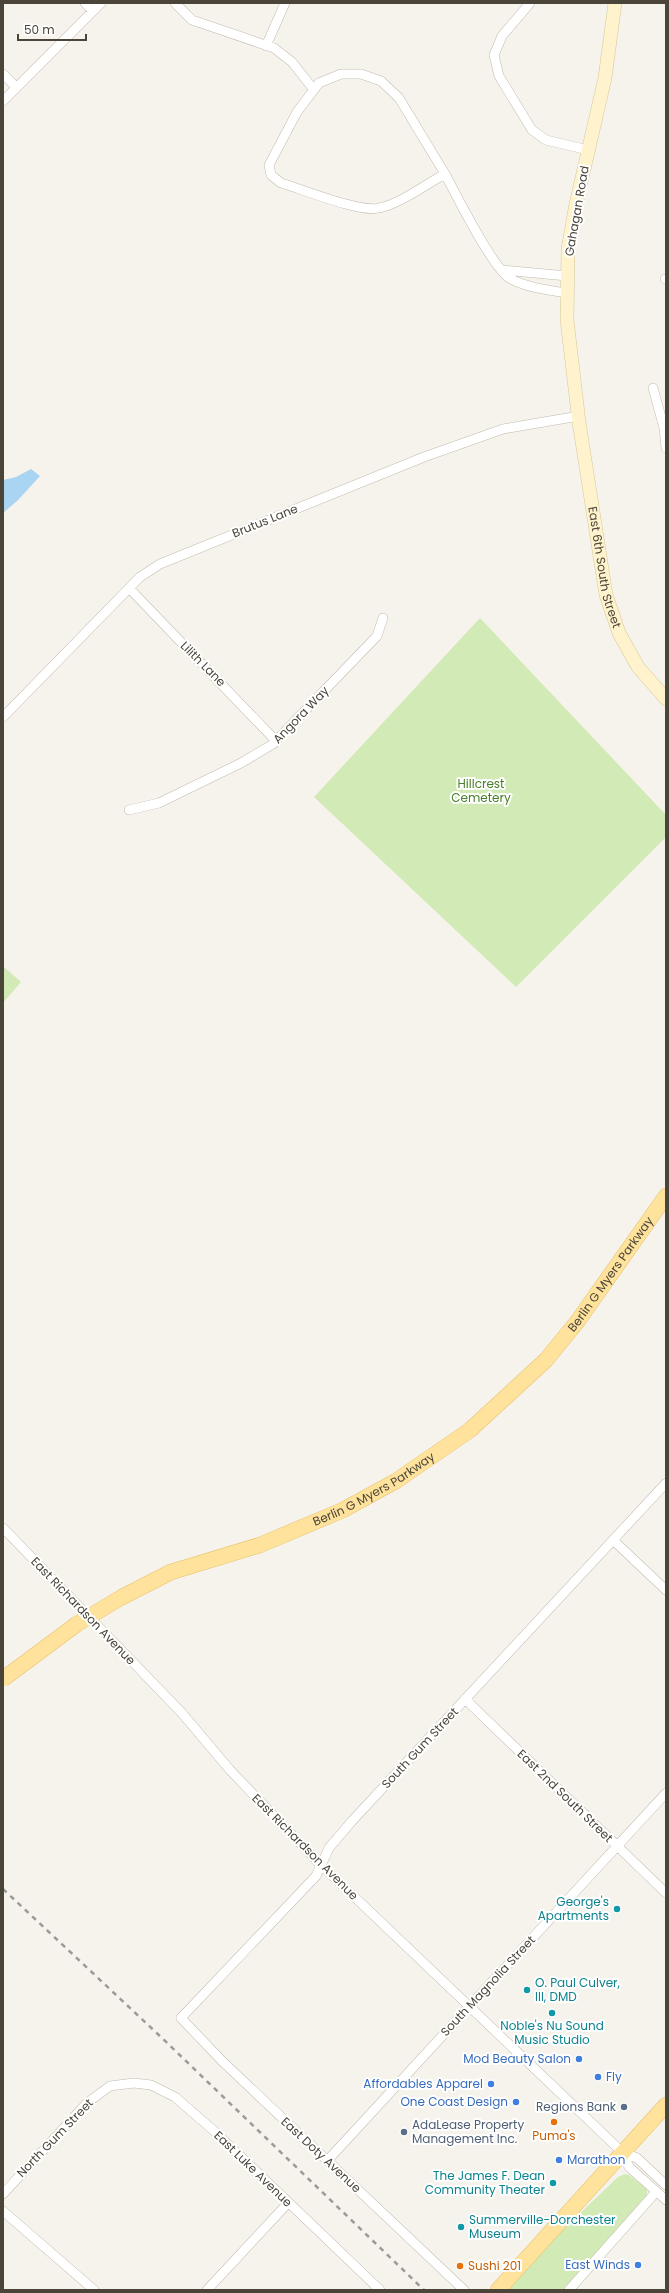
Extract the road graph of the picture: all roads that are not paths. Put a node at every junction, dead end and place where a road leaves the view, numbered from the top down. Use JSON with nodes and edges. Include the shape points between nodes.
{"nodes":[{"id":1,"x":85,"y":3,"type":"edge"},
{"id":2,"x":100,"y":3,"type":"edge"},
{"id":3,"x":175,"y":3,"type":"edge"},
{"id":4,"x":285,"y":3,"type":"edge"},
{"id":5,"x":530,"y":3,"type":"edge"},
{"id":6,"x":615,"y":3,"type":"edge"},
{"id":7,"x":92,"y":11,"type":"junction"},
{"id":8,"x":266,"y":46,"type":"junction"},
{"id":9,"x":3,"y":74,"type":"edge"},
{"id":10,"x":16,"y":87,"type":"junction"},
{"id":11,"x":314,"y":90,"type":"junction"},
{"id":12,"x":3,"y":100,"type":"edge"},
{"id":13,"x":588,"y":150,"type":"junction"},
{"id":14,"x":445,"y":174,"type":"junction"},
{"id":15,"x":502,"y":270,"type":"junction"},
{"id":16,"x":567,"y":276,"type":"junction"},
{"id":17,"x":566,"y":293,"type":"junction"},
{"id":18,"x":653,"y":388,"type":"dead end"},
{"id":19,"x":579,"y":419,"type":"junction"},
{"id":20,"x":666,"y":448,"type":"edge"},
{"id":21,"x":129,"y":588,"type":"junction"},
{"id":22,"x":383,"y":618,"type":"dead end"},
{"id":23,"x":665,"y":696,"type":"edge"},
{"id":24,"x":3,"y":717,"type":"edge"},
{"id":25,"x":276,"y":740,"type":"junction"},
{"id":26,"x":129,"y":810,"type":"dead end"},
{"id":27,"x":666,"y":1196,"type":"edge"},
{"id":28,"x":666,"y":1483,"type":"edge"},
{"id":29,"x":3,"y":1528,"type":"edge"},
{"id":30,"x":613,"y":1540,"type":"junction"},
{"id":31,"x":666,"y":1590,"type":"edge"},
{"id":32,"x":3,"y":1679,"type":"edge"},
{"id":33,"x":465,"y":1700,"type":"junction"},
{"id":34,"x":666,"y":1793,"type":"edge"},
{"id":35,"x":617,"y":1846,"type":"junction"},
{"id":36,"x":321,"y":1865,"type":"junction"},
{"id":37,"x":666,"y":1893,"type":"edge"},
{"id":38,"x":469,"y":2007,"type":"junction"},
{"id":39,"x":181,"y":2018,"type":"joint"},
{"id":40,"x":110,"y":2086,"type":"joint"},
{"id":41,"x":666,"y":2105,"type":"edge"},
{"id":42,"x":622,"y":2152,"type":"junction"},
{"id":43,"x":327,"y":2161,"type":"junction"},
{"id":44,"x":666,"y":2185,"type":"edge"},
{"id":45,"x":656,"y":2192,"type":"junction"},
{"id":46,"x":3,"y":2194,"type":"edge"},
{"id":47,"x":666,"y":2200,"type":"edge"},
{"id":48,"x":288,"y":2203,"type":"junction"},
{"id":49,"x":3,"y":2211,"type":"edge"},
{"id":50,"x":94,"y":2290,"type":"edge"},
{"id":51,"x":208,"y":2290,"type":"edge"},
{"id":52,"x":380,"y":2290,"type":"edge"},
{"id":53,"x":464,"y":2290,"type":"edge"},
{"id":54,"x":498,"y":2290,"type":"edge"},
{"id":55,"x":569,"y":2290,"type":"edge"}],
"edges":[{"from":1,"to":7,"type":"street"},
{"from":2,"to":7,"type":"street"},
{"from":3,"to":8,"type":"street","via":[[192,20]]},
{"from":4,"to":8,"type":"street"},
{"from":5,"to":13,"type":"street","via":[[502,36],[494,55],[499,76],[532,130],[546,140]]},
{"from":6,"to":13,"type":"street","name":"Gahagan Road","via":[[605,78]]},
{"from":7,"to":10,"type":"street"},
{"from":8,"to":11,"type":"street","via":[[274,48],[292,62]]},
{"from":9,"to":10,"type":"street"},
{"from":10,"to":12,"type":"street"},
{"from":11,"to":14,"type":"street","via":[[320,83],[341,74],[361,74],[381,80],[399,98]]},
{"from":11,"to":14,"type":"street","via":[[297,112],[269,165],[272,175],[281,183],[364,208],[378,209],[392,204]]},
{"from":13,"to":16,"type":"street","name":"Gahagan Road","via":[[568,249]]},
{"from":14,"to":15,"type":"street"},
{"from":15,"to":16,"type":"street"},
{"from":15,"to":17,"type":"street","via":[[509,278],[530,287]]},
{"from":16,"to":17,"type":"street","name":"Gahagan Road"},
{"from":17,"to":19,"type":"street","name":"Gahagan Road"},
{"from":18,"to":20,"type":"street","via":[[664,428]]},
{"from":19,"to":21,"type":"street","name":"Brutus Lane","via":[[503,429],[424,457],[160,564]]},
{"from":19,"to":23,"type":"street","name":"East 6th South Street","via":[[606,595],[619,633],[630,654],[638,667]]},
{"from":21,"to":24,"type":"street","name":"Brutus Lane"},
{"from":21,"to":25,"type":"street","name":"Lilith Lane"},
{"from":22,"to":25,"type":"street","name":"Angora Way","via":[[377,636]]},
{"from":25,"to":26,"type":"street","name":"Angora Way","via":[[241,763],[159,803]]},
{"from":27,"to":32,"type":"main road","name":"Berlin G Myers Parkway","bridge":true,"via":[[577,1322],[546,1360],[470,1430],[396,1481],[343,1510],[260,1545],[171,1572],[122,1597],[77,1624]]},
{"from":28,"to":30,"type":"street","name":"South Gum Street"},
{"from":29,"to":36,"type":"street","name":"East Richardson Avenue","via":[[181,1712],[230,1770]]},
{"from":30,"to":31,"type":"street"},
{"from":30,"to":33,"type":"street","name":"South Gum Street"},
{"from":33,"to":35,"type":"street","name":"East 2nd South Street"},
{"from":33,"to":36,"type":"street","name":"South Gum Street","via":[[352,1821],[329,1848]]},
{"from":34,"to":35,"type":"street","name":"South Magnolia Street"},
{"from":35,"to":37,"type":"street","name":"East 2nd South Street"},
{"from":35,"to":38,"type":"street","name":"South Magnolia Street"},
{"from":36,"to":38,"type":"street","name":"East Richardson Avenue"},
{"from":36,"to":39,"type":"street","name":"South Gum Street","via":[[316,1876]]},
{"from":38,"to":42,"type":"street","name":"East Richardson Avenue"},
{"from":38,"to":43,"type":"street","name":"South Magnolia Street"},
{"from":39,"to":43,"type":"street","name":"East Doty Avenue","via":[[198,2038]]},
{"from":40,"to":46,"type":"street","name":"North Gum Street","via":[[86,2103]]},
{"from":40,"to":48,"type":"street","name":"East Luke Avenue","via":[[151,2084],[175,2097]]},
{"from":41,"to":42,"type":"main road"},
{"from":42,"to":44,"type":"street","via":[[637,2158]]},
{"from":42,"to":45,"type":"street","via":[[629,2167]]},
{"from":42,"to":54,"type":"main road"},
{"from":43,"to":53,"type":"street","name":"East Doty Avenue"},
{"from":45,"to":47,"type":"street"},
{"from":45,"to":55,"type":"street"},
{"from":48,"to":51,"type":"street"},
{"from":48,"to":52,"type":"street","name":"East Luke Avenue"},
{"from":49,"to":50,"type":"street"}]}
